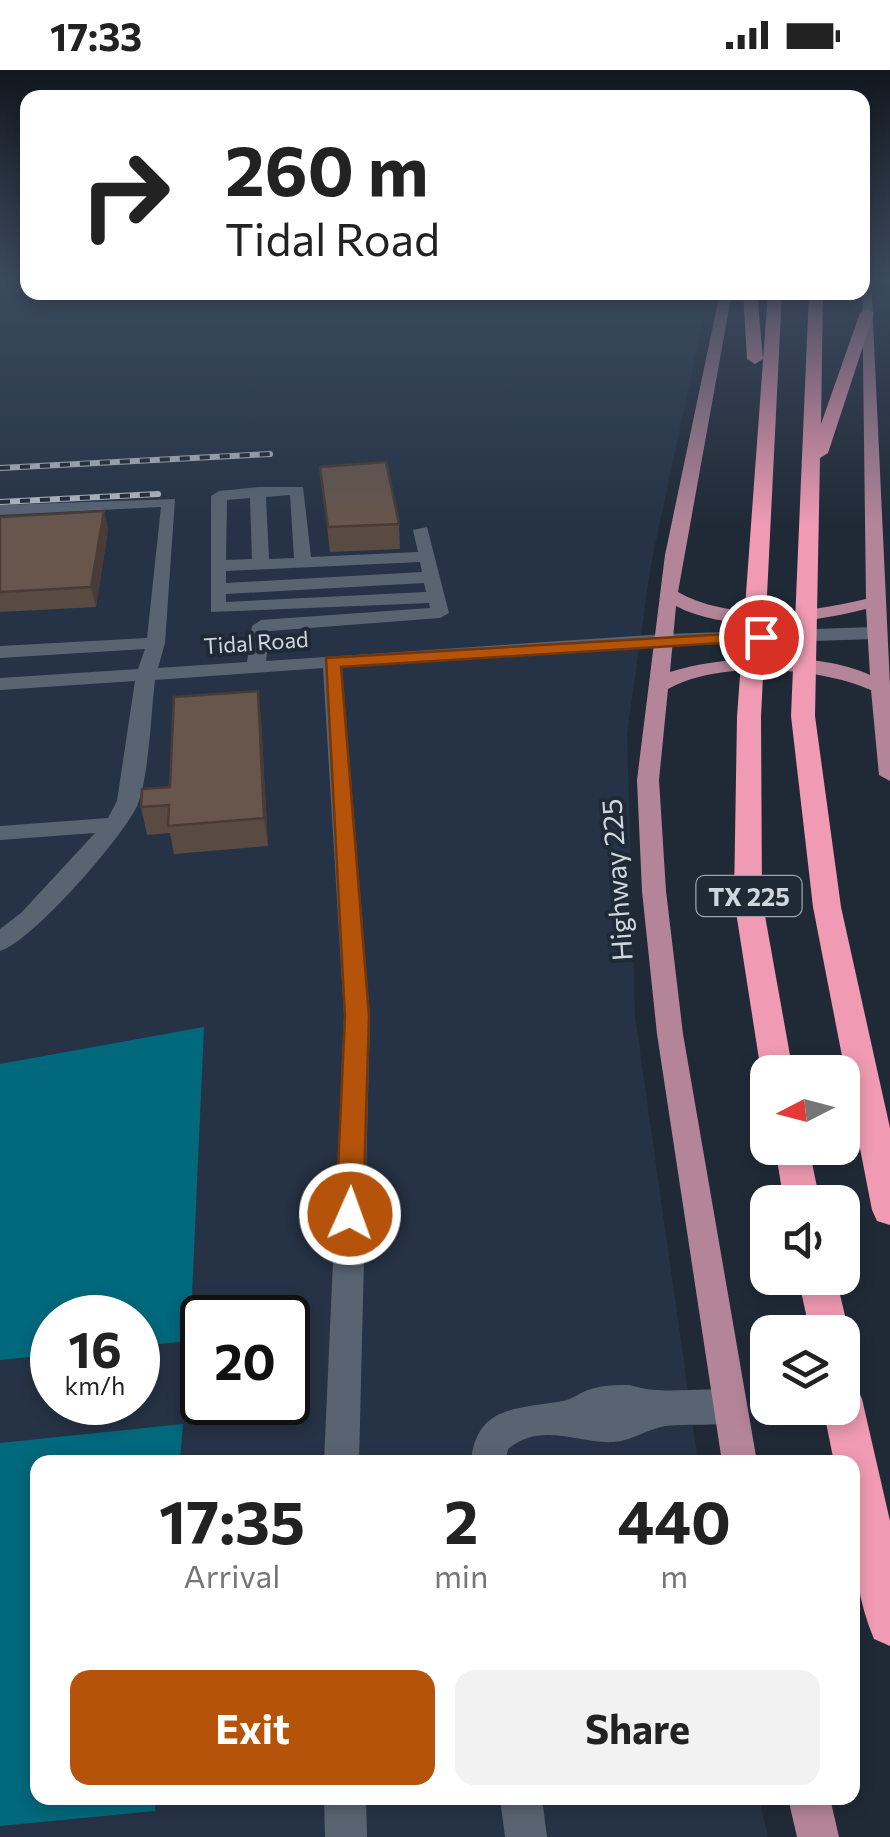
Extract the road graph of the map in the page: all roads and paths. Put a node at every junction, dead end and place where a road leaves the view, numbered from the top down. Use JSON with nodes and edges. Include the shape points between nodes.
{"nodes":[{"id":1,"x":712,"y":361,"type":"edge"},
{"id":2,"x":755,"y":361,"type":"edge"},
{"id":3,"x":771,"y":361,"type":"edge"},
{"id":4,"x":814,"y":361,"type":"edge"},
{"id":5,"x":848,"y":361,"type":"edge"},
{"id":6,"x":870,"y":361,"type":"edge"},
{"id":7,"x":810,"y":475,"type":"junction"},
{"id":8,"x":762,"y":477,"type":"junction"},
{"id":9,"x":258,"y":492,"type":"junction"},
{"id":10,"x":0,"y":510,"type":"edge"},
{"id":11,"x":421,"y":530,"type":"dead end"},
{"id":12,"x":424,"y":556,"type":"junction"},
{"id":13,"x":303,"y":562,"type":"junction"},
{"id":14,"x":261,"y":564,"type":"junction"},
{"id":15,"x":217,"y":566,"type":"junction"},
{"id":16,"x":432,"y":577,"type":"junction"},
{"id":17,"x":217,"y":589,"type":"junction"},
{"id":18,"x":669,"y":594,"type":"junction"},
{"id":19,"x":437,"y":596,"type":"junction"},
{"id":20,"x":874,"y":602,"type":"junction"},
{"id":21,"x":874,"y":632,"type":"junction"},
{"id":22,"x":665,"y":640,"type":"junction"},
{"id":23,"x":156,"y":643,"type":"junction"},
{"id":24,"x":0,"y":652,"type":"edge"},
{"id":25,"x":332,"y":662,"type":"junction"},
{"id":26,"x":256,"y":667,"type":"junction"},
{"id":27,"x":146,"y":675,"type":"junction"},
{"id":28,"x":0,"y":684,"type":"edge"},
{"id":29,"x":659,"y":686,"type":"junction"},
{"id":30,"x":877,"y":686,"type":"junction"},
{"id":31,"x":890,"y":776,"type":"edge"},
{"id":32,"x":116,"y":824,"type":"junction"},
{"id":33,"x":0,"y":833,"type":"edge"},
{"id":34,"x":0,"y":942,"type":"edge"},
{"id":35,"x":774,"y":1055,"type":"edge"},
{"id":36,"x":890,"y":1210,"type":"edge"},
{"id":37,"x":730,"y":1407,"type":"junction"},
{"id":38,"x":848,"y":1425,"type":"edge"},
{"id":39,"x":342,"y":1455,"type":"edge"},
{"id":40,"x":489,"y":1455,"type":"edge"},
{"id":41,"x":738,"y":1455,"type":"edge"},
{"id":42,"x":854,"y":1455,"type":"edge"},
{"id":43,"x":860,"y":1482,"type":"edge"},
{"id":44,"x":890,"y":1623,"type":"edge"},
{"id":45,"x":344,"y":1805,"type":"edge"},
{"id":46,"x":522,"y":1805,"type":"edge"},
{"id":47,"x":811,"y":1805,"type":"edge"},
{"id":48,"x":346,"y":1837,"type":"edge"},
{"id":49,"x":526,"y":1837,"type":"edge"},
{"id":50,"x":818,"y":1837,"type":"edge"}],
"edges":[{"from":1,"to":18,"type":"main road","name":"Highway 225"},
{"from":2,"to":8,"type":"highway"},
{"from":3,"to":8,"type":"highway","number":"TX 225"},
{"from":4,"to":7,"type":"highway","number":"TX 225"},
{"from":5,"to":7,"type":"highway"},
{"from":6,"to":20,"type":"main road"},
{"from":7,"to":36,"type":"highway","number":"TX 225","via":[[803,716],[827,907]]},
{"from":8,"to":35,"type":"highway","number":"TX 225","via":[[748,899]]},
{"from":9,"to":13,"type":"street","via":[[303,488]]},
{"from":9,"to":14,"type":"street"},
{"from":9,"to":15,"type":"street","via":[[219,496]]},
{"from":10,"to":23,"type":"street","via":[[169,502]]},
{"from":11,"to":12,"type":"street"},
{"from":12,"to":13,"type":"street"},
{"from":12,"to":16,"type":"street"},
{"from":13,"to":14,"type":"street"},
{"from":14,"to":15,"type":"street"},
{"from":15,"to":17,"type":"street"},
{"from":16,"to":17,"type":"street"},
{"from":16,"to":19,"type":"street"},
{"from":17,"to":19,"type":"street","via":[[220,609]]},
{"from":18,"to":20,"type":"main road","via":[[690,607],[732,615]]},
{"from":18,"to":22,"type":"main road","name":"Highway 225"},
{"from":19,"to":26,"type":"street","via":[[437,615],[260,626]]},
{"from":20,"to":21,"type":"main road"},
{"from":21,"to":22,"type":"street","name":"Tidal Road"},
{"from":21,"to":30,"type":"main road"},
{"from":22,"to":25,"type":"street","name":"Tidal Road"},
{"from":22,"to":29,"type":"main road","name":"Highway 225"},
{"from":23,"to":24,"type":"street"},
{"from":23,"to":27,"type":"street"},
{"from":25,"to":26,"type":"street","name":"Tidal Road"},
{"from":25,"to":39,"type":"street","via":[[357,1016]]},
{"from":26,"to":27,"type":"street","name":"Tidal Road"},
{"from":27,"to":28,"type":"street","name":"Tidal Road"},
{"from":27,"to":32,"type":"street","via":[[132,786]]},
{"from":29,"to":30,"type":"main road","via":[[697,671],[818,664]]},
{"from":29,"to":37,"type":"main road","name":"Highway 225","via":[[648,780],[654,891],[682,1122]]},
{"from":30,"to":31,"type":"main road"},
{"from":32,"to":33,"type":"street"},
{"from":32,"to":34,"type":"street","via":[[41,908]]},
{"from":37,"to":40,"type":"street","via":[[656,1410],[606,1402],[572,1416],[507,1426],[492,1439]]},
{"from":37,"to":41,"type":"main road","name":"Highway 225"},
{"from":38,"to":42,"type":"highway"},
{"from":43,"to":44,"type":"highway"},
{"from":45,"to":48,"type":"street"},
{"from":46,"to":49,"type":"street"},
{"from":47,"to":50,"type":"main road"}]}
